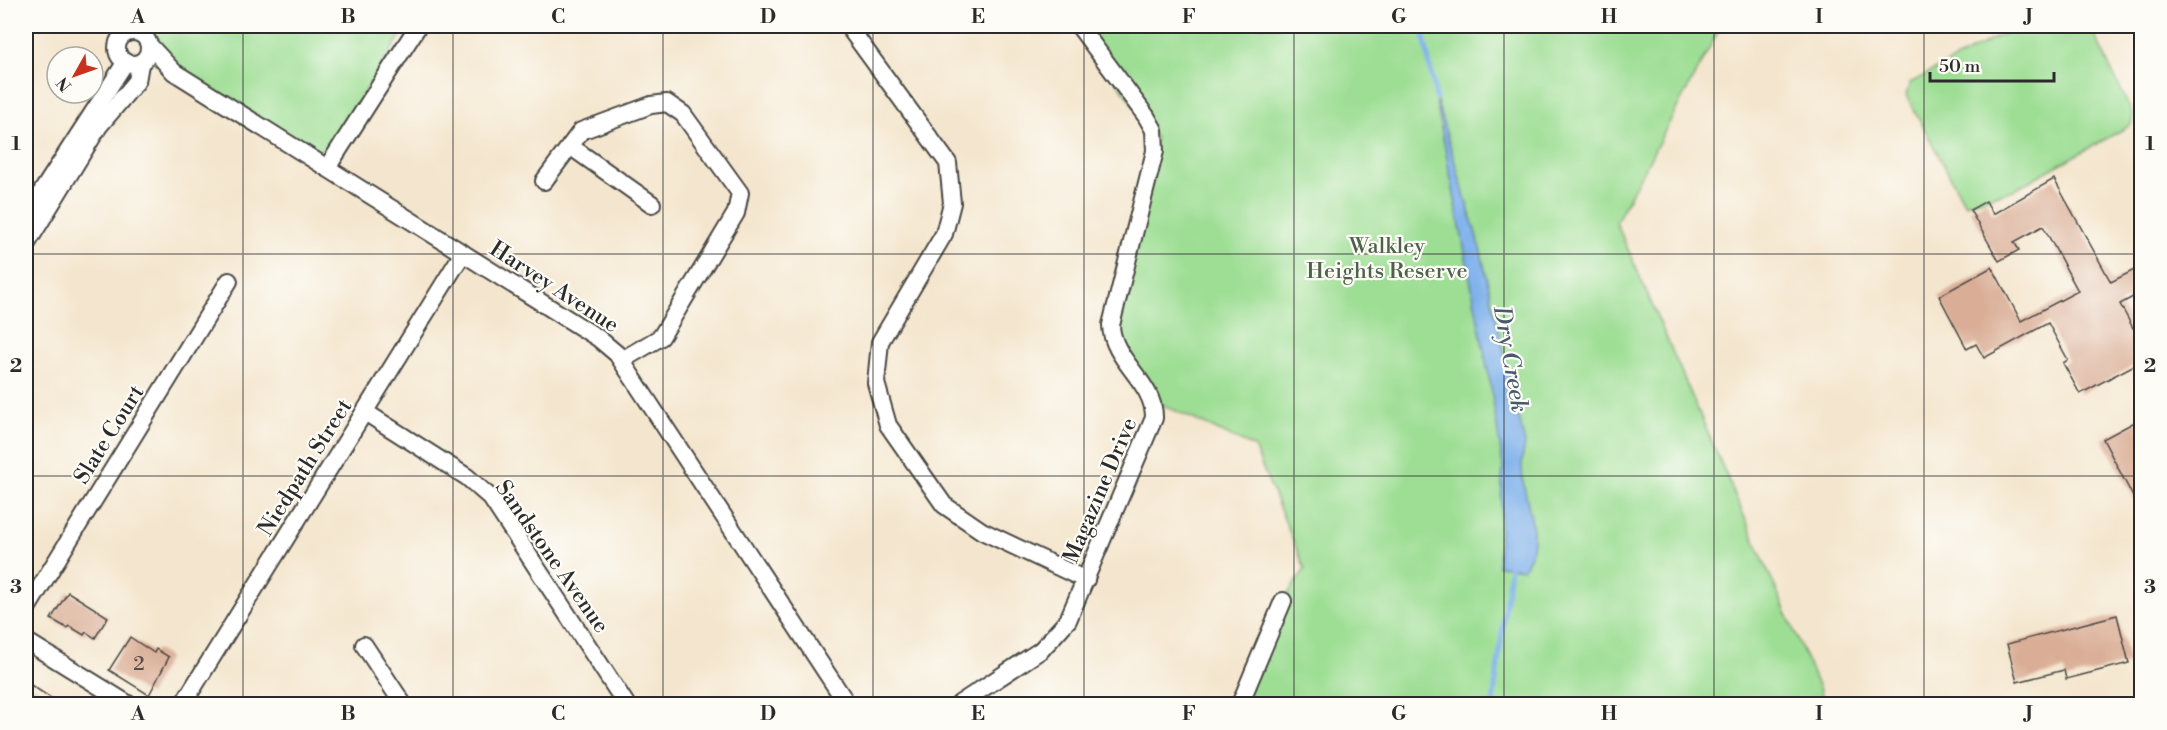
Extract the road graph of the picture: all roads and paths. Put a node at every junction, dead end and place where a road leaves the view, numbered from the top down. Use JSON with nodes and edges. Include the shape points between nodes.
{"nodes":[{"id":1,"x":418,"y":26,"type":"edge"},
{"id":2,"x":848,"y":26,"type":"edge"},
{"id":3,"x":1079,"y":26,"type":"edge"},
{"id":4,"x":136,"y":34,"type":"edge"},
{"id":5,"x":136,"y":63,"type":"junction"},
{"id":6,"x":174,"y":72,"type":"junction"},
{"id":7,"x":570,"y":146,"type":"junction"},
{"id":8,"x":327,"y":168,"type":"junction"},
{"id":9,"x":544,"y":181,"type":"dead end"},
{"id":10,"x":652,"y":204,"type":"dead end"},
{"id":11,"x":26,"y":216,"type":"edge"},
{"id":12,"x":26,"y":245,"type":"edge"},
{"id":13,"x":463,"y":254,"type":"junction"},
{"id":14,"x":229,"y":281,"type":"dead end"},
{"id":15,"x":622,"y":360,"type":"junction"},
{"id":16,"x":365,"y":412,"type":"junction"},
{"id":17,"x":1086,"y":580,"type":"junction"},
{"id":18,"x":1283,"y":601,"type":"dead end"},
{"id":19,"x":26,"y":610,"type":"edge"},
{"id":20,"x":26,"y":641,"type":"edge"},
{"id":21,"x":364,"y":645,"type":"dead end"},
{"id":22,"x":128,"y":705,"type":"edge"},
{"id":23,"x":183,"y":705,"type":"edge"},
{"id":24,"x":403,"y":705,"type":"edge"},
{"id":25,"x":626,"y":705,"type":"edge"},
{"id":26,"x":847,"y":705,"type":"edge"},
{"id":27,"x":959,"y":705,"type":"edge"},
{"id":28,"x":1240,"y":705,"type":"edge"}],
"edges":[{"from":1,"to":8,"type":"street"},
{"from":2,"to":17,"type":"street","via":[[948,163],[952,203],[944,234],[880,342],[876,383],[888,425],[944,505],[982,531]]},
{"from":3,"to":17,"type":"street","name":"Magazine Drive","via":[[1146,116],[1154,130],[1156,146],[1111,325],[1114,342],[1152,400],[1154,418]]},
{"from":4,"to":5,"type":"street","via":[[148,56]]},
{"from":4,"to":5,"type":"street","via":[[117,46],[121,59]]},
{"from":4,"to":6,"type":"street","name":"Harvey Avenue"},
{"from":5,"to":6,"type":"street","name":"Harvey Avenue"},
{"from":5,"to":11,"type":"street"},
{"from":5,"to":12,"type":"street","via":[[137,81],[99,126]]},
{"from":6,"to":8,"type":"street","name":"Harvey Avenue"},
{"from":7,"to":9,"type":"street"},
{"from":7,"to":10,"type":"street"},
{"from":7,"to":15,"type":"street","via":[[581,131],[651,105],[667,103],[683,114],[740,193],[736,213],[661,337]]},
{"from":8,"to":13,"type":"street","name":"Harvey Avenue"},
{"from":13,"to":15,"type":"street","name":"Harvey Avenue","via":[[598,338]]},
{"from":13,"to":16,"type":"street","name":"Niedpath Street"},
{"from":14,"to":19,"type":"street","name":"Slate Court"},
{"from":15,"to":26,"type":"street","name":"Harvey Avenue"},
{"from":16,"to":23,"type":"street","name":"Niedpath Street"},
{"from":16,"to":25,"type":"street","name":"Sandstone Avenue","via":[[467,477],[491,498]]},
{"from":17,"to":27,"type":"street","name":"Magazine Drive","via":[[1068,620],[1041,651]]},
{"from":18,"to":28,"type":"street"},
{"from":20,"to":22,"type":"street"},
{"from":21,"to":24,"type":"street"}]}
